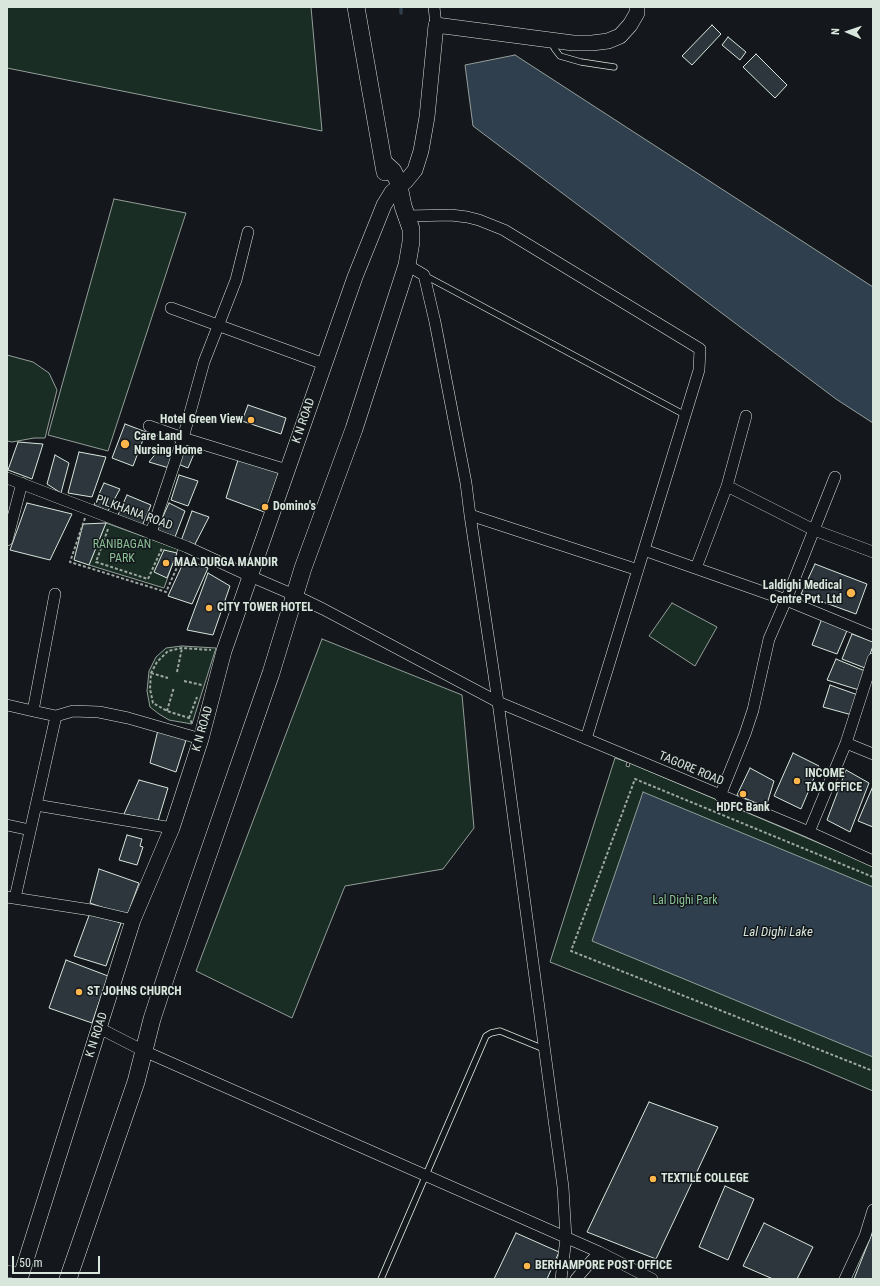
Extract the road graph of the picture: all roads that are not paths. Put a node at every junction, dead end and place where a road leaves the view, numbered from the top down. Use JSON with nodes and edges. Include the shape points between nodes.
{"nodes":[{"id":1,"x":356,"y":7,"type":"edge"},
{"id":2,"x":434,"y":7,"type":"edge"},
{"id":3,"x":637,"y":7,"type":"edge"},
{"id":4,"x":436,"y":25,"type":"junction"},
{"id":5,"x":552,"y":40,"type":"junction"},
{"id":6,"x":614,"y":67,"type":"dead end"},
{"id":7,"x":396,"y":188,"type":"junction"},
{"id":8,"x":405,"y":211,"type":"junction"},
{"id":9,"x":248,"y":232,"type":"dead end"},
{"id":10,"x":407,"y":265,"type":"junction"},
{"id":11,"x":424,"y":275,"type":"junction"},
{"id":12,"x":171,"y":308,"type":"dead end"},
{"id":13,"x":218,"y":325,"type":"junction"},
{"id":14,"x":324,"y":364,"type":"junction"},
{"id":15,"x":685,"y":415,"type":"junction"},
{"id":16,"x":746,"y":416,"type":"dead end"},
{"id":17,"x":150,"y":426,"type":"dead end"},
{"id":18,"x":183,"y":438,"type":"junction"},
{"id":19,"x":287,"y":470,"type":"junction"},
{"id":20,"x":835,"y":477,"type":"dead end"},
{"id":21,"x":7,"y":478,"type":"edge"},
{"id":22,"x":22,"y":483,"type":"junction"},
{"id":23,"x":726,"y":486,"type":"junction"},
{"id":24,"x":470,"y":515,"type":"junction"},
{"id":25,"x":814,"y":530,"type":"junction"},
{"id":26,"x":151,"y":533,"type":"junction"},
{"id":27,"x":7,"y":540,"type":"edge"},
{"id":28,"x":644,"y":550,"type":"junction"},
{"id":29,"x":873,"y":552,"type":"edge"},
{"id":30,"x":696,"y":568,"type":"junction"},
{"id":31,"x":638,"y":570,"type":"junction"},
{"id":32,"x":250,"y":576,"type":"junction"},
{"id":33,"x":55,"y":594,"type":"dead end"},
{"id":34,"x":294,"y":594,"type":"junction"},
{"id":35,"x":786,"y":600,"type":"junction"},
{"id":36,"x":873,"y":636,"type":"edge"},
{"id":37,"x":873,"y":659,"type":"edge"},
{"id":38,"x":498,"y":702,"type":"junction"},
{"id":39,"x":7,"y":705,"type":"edge"},
{"id":40,"x":33,"y":711,"type":"junction"},
{"id":41,"x":56,"y":716,"type":"junction"},
{"id":42,"x":201,"y":739,"type":"junction"},
{"id":43,"x":586,"y":739,"type":"junction"},
{"id":44,"x":846,"y":743,"type":"junction"},
{"id":45,"x":873,"y":754,"type":"edge"},
{"id":46,"x":720,"y":796,"type":"junction"},
{"id":47,"x":36,"y":805,"type":"junction"},
{"id":48,"x":7,"y":825,"type":"edge"},
{"id":49,"x":172,"y":828,"type":"junction"},
{"id":50,"x":30,"y":830,"type":"junction"},
{"id":51,"x":809,"y":832,"type":"junction"},
{"id":52,"x":872,"y":858,"type":"edge"},
{"id":53,"x":11,"y":897,"type":"edge"},
{"id":54,"x":133,"y":920,"type":"junction"},
{"id":55,"x":98,"y":1028,"type":"junction"},
{"id":56,"x":544,"y":1049,"type":"junction"},
{"id":57,"x":144,"y":1051,"type":"junction"},
{"id":58,"x":425,"y":1175,"type":"junction"},
{"id":59,"x":873,"y":1210,"type":"edge"},
{"id":60,"x":566,"y":1238,"type":"junction"},
{"id":61,"x":599,"y":1252,"type":"junction"},
{"id":62,"x":16,"y":1275,"type":"edge"},
{"id":63,"x":68,"y":1279,"type":"edge"},
{"id":64,"x":381,"y":1279,"type":"edge"},
{"id":65,"x":561,"y":1279,"type":"edge"},
{"id":66,"x":576,"y":1279,"type":"edge"},
{"id":67,"x":652,"y":1279,"type":"edge"},
{"id":68,"x":845,"y":1279,"type":"edge"}],
"edges":[{"from":1,"to":7,"type":"main road","via":[[383,162],[393,171]]},
{"from":2,"to":4,"type":"street"},
{"from":3,"to":5,"type":"street","via":[[637,13],[630,25],[620,36],[592,43]]},
{"from":4,"to":5,"type":"street"},
{"from":4,"to":7,"type":"street","name":"K N ROAD","via":[[421,151],[415,170]]},
{"from":5,"to":6,"type":"lane","via":[[560,56]]},
{"from":7,"to":8,"type":"main road"},
{"from":7,"to":14,"type":"street","name":"K N ROAD","via":[[384,205]]},
{"from":8,"to":10,"type":"main road","via":[[411,229]]},
{"from":8,"to":15,"type":"street","via":[[467,217],[504,230],[700,350],[699,370]]},
{"from":9,"to":13,"type":"street","via":[[236,280]]},
{"from":10,"to":11,"type":"street"},
{"from":10,"to":34,"type":"main road","via":[[354,429]]},
{"from":11,"to":15,"type":"lane"},
{"from":11,"to":24,"type":"street","via":[[466,483]]},
{"from":12,"to":13,"type":"street"},
{"from":13,"to":14,"type":"street"},
{"from":13,"to":18,"type":"street","via":[[204,362]]},
{"from":14,"to":19,"type":"street","name":"K N ROAD"},
{"from":15,"to":28,"type":"street"},
{"from":16,"to":23,"type":"street"},
{"from":17,"to":18,"type":"street"},
{"from":18,"to":19,"type":"street"},
{"from":18,"to":26,"type":"street"},
{"from":19,"to":32,"type":"street","name":"K N ROAD"},
{"from":20,"to":25,"type":"street"},
{"from":21,"to":22,"type":"street","name":"PILKHANA ROAD"},
{"from":22,"to":26,"type":"street","name":"PILKHANA ROAD"},
{"from":22,"to":27,"type":"street"},
{"from":23,"to":25,"type":"street"},
{"from":23,"to":30,"type":"street"},
{"from":24,"to":31,"type":"street"},
{"from":24,"to":38,"type":"street"},
{"from":25,"to":29,"type":"street"},
{"from":25,"to":35,"type":"street"},
{"from":26,"to":32,"type":"street","name":"PILKHANA ROAD"},
{"from":28,"to":30,"type":"street"},
{"from":28,"to":31,"type":"street"},
{"from":30,"to":35,"type":"street"},
{"from":31,"to":43,"type":"street"},
{"from":32,"to":34,"type":"street","name":"PILKHANA ROAD"},
{"from":32,"to":42,"type":"street","name":"K N ROAD","via":[[224,651]]},
{"from":33,"to":40,"type":"street"},
{"from":34,"to":38,"type":"street","name":"TAGORE ROAD"},
{"from":34,"to":57,"type":"main road","via":[[271,673],[167,973]]},
{"from":35,"to":36,"type":"street"},
{"from":35,"to":46,"type":"street","via":[[769,639],[745,734]]},
{"from":37,"to":44,"type":"street"},
{"from":38,"to":43,"type":"street","name":"TAGORE ROAD"},
{"from":38,"to":56,"type":"street"},
{"from":39,"to":40,"type":"street"},
{"from":40,"to":41,"type":"street"},
{"from":41,"to":42,"type":"street","via":[[73,711],[98,712]]},
{"from":41,"to":47,"type":"street"},
{"from":42,"to":49,"type":"street","name":"K N ROAD"},
{"from":43,"to":46,"type":"street","name":"TAGORE ROAD"},
{"from":44,"to":45,"type":"street"},
{"from":44,"to":51,"type":"street"},
{"from":46,"to":51,"type":"street","name":"TAGORE ROAD"},
{"from":47,"to":49,"type":"street"},
{"from":47,"to":50,"type":"street"},
{"from":48,"to":50,"type":"street"},
{"from":49,"to":54,"type":"street","name":"K N ROAD"},
{"from":50,"to":53,"type":"street"},
{"from":51,"to":52,"type":"street","name":"TAGORE ROAD"},
{"from":53,"to":54,"type":"street","via":[[91,910]]},
{"from":54,"to":55,"type":"street","name":"K N ROAD"},
{"from":55,"to":57,"type":"street"},
{"from":55,"to":62,"type":"street","name":"K N ROAD"},
{"from":56,"to":58,"type":"lane","via":[[500,1031],[486,1036]]},
{"from":56,"to":60,"type":"street","via":[[563,1187]]},
{"from":57,"to":58,"type":"street"},
{"from":57,"to":63,"type":"main road"},
{"from":58,"to":60,"type":"street"},
{"from":58,"to":64,"type":"lane"},
{"from":59,"to":68,"type":"street","via":[[865,1236]]},
{"from":60,"to":61,"type":"street"},
{"from":60,"to":65,"type":"street"},
{"from":61,"to":66,"type":"street"},
{"from":61,"to":67,"type":"street"}]}
